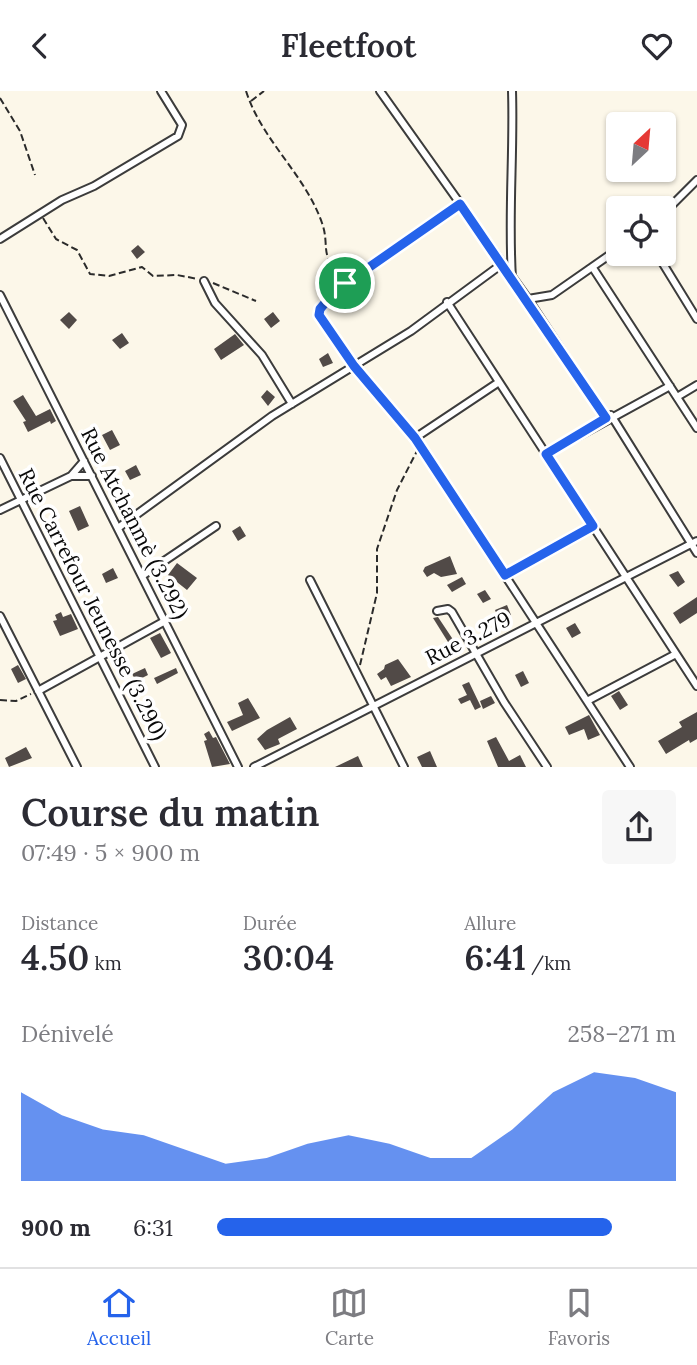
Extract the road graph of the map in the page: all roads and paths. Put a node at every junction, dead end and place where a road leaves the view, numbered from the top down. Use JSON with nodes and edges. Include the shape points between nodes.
{"nodes":[{"id":1,"x":161,"y":91,"type":"edge"},
{"id":2,"x":246,"y":91,"type":"edge"},
{"id":3,"x":264,"y":91,"type":"edge"},
{"id":4,"x":380,"y":91,"type":"edge"},
{"id":5,"x":512,"y":91,"type":"edge"},
{"id":6,"x":0,"y":98,"type":"edge"},
{"id":7,"x":250,"y":102,"type":"junction"},
{"id":8,"x":36,"y":175,"type":"dead end"},
{"id":9,"x":697,"y":180,"type":"edge"},
{"id":10,"x":676,"y":201,"type":"edge"},
{"id":11,"x":460,"y":204,"type":"junction"},
{"id":12,"x":41,"y":214,"type":"junction"},
{"id":13,"x":0,"y":239,"type":"edge"},
{"id":14,"x":606,"y":258,"type":"edge"},
{"id":15,"x":502,"y":264,"type":"junction"},
{"id":16,"x":664,"y":266,"type":"edge"},
{"id":17,"x":593,"y":268,"type":"junction"},
{"id":18,"x":512,"y":278,"type":"junction"},
{"id":19,"x":204,"y":281,"type":"junction"},
{"id":20,"x":345,"y":283,"type":"junction"},
{"id":21,"x":0,"y":295,"type":"edge"},
{"id":22,"x":528,"y":299,"type":"junction"},
{"id":23,"x":256,"y":301,"type":"dead end"},
{"id":24,"x":447,"y":302,"type":"junction"},
{"id":25,"x":697,"y":320,"type":"edge"},
{"id":26,"x":354,"y":366,"type":"junction"},
{"id":27,"x":499,"y":382,"type":"junction"},
{"id":28,"x":697,"y":385,"type":"edge"},
{"id":29,"x":670,"y":386,"type":"junction"},
{"id":30,"x":677,"y":397,"type":"junction"},
{"id":31,"x":292,"y":404,"type":"junction"},
{"id":32,"x":608,"y":417,"type":"junction"},
{"id":33,"x":697,"y":428,"type":"edge"},
{"id":34,"x":415,"y":438,"type":"junction"},
{"id":35,"x":420,"y":445,"type":"junction"},
{"id":36,"x":546,"y":454,"type":"junction"},
{"id":37,"x":0,"y":458,"type":"edge"},
{"id":38,"x":84,"y":461,"type":"junction"},
{"id":39,"x":71,"y":476,"type":"junction"},
{"id":40,"x":92,"y":476,"type":"junction"},
{"id":41,"x":21,"y":500,"type":"junction"},
{"id":42,"x":0,"y":510,"type":"edge"},
{"id":43,"x":216,"y":526,"type":"dead end"},
{"id":44,"x":593,"y":526,"type":"junction"},
{"id":45,"x":118,"y":529,"type":"junction"},
{"id":46,"x":694,"y":542,"type":"edge"},
{"id":47,"x":697,"y":553,"type":"edge"},
{"id":48,"x":505,"y":575,"type":"junction"},
{"id":49,"x":142,"y":576,"type":"junction"},
{"id":50,"x":626,"y":577,"type":"junction"},
{"id":51,"x":310,"y":580,"type":"dead end"},
{"id":52,"x":437,"y":611,"type":"dead end"},
{"id":53,"x":0,"y":616,"type":"edge"},
{"id":54,"x":165,"y":621,"type":"junction"},
{"id":55,"x":537,"y":622,"type":"junction"},
{"id":56,"x":476,"y":653,"type":"junction"},
{"id":57,"x":676,"y":654,"type":"junction"},
{"id":58,"x":99,"y":655,"type":"junction"},
{"id":59,"x":357,"y":673,"type":"junction"},
{"id":60,"x":697,"y":686,"type":"edge"},
{"id":61,"x":38,"y":691,"type":"junction"},
{"id":62,"x":0,"y":700,"type":"edge"},
{"id":63,"x":587,"y":701,"type":"junction"},
{"id":64,"x":373,"y":706,"type":"junction"},
{"id":65,"x":77,"y":767,"type":"edge"},
{"id":66,"x":155,"y":767,"type":"edge"},
{"id":67,"x":238,"y":767,"type":"edge"},
{"id":68,"x":254,"y":767,"type":"edge"},
{"id":69,"x":404,"y":767,"type":"edge"},
{"id":70,"x":547,"y":767,"type":"edge"},
{"id":71,"x":631,"y":767,"type":"edge"}],
"edges":[{"from":1,"to":12,"type":"street","via":[[182,125],[178,136]]},
{"from":2,"to":7,"type":"path"},
{"from":3,"to":7,"type":"path"},
{"from":4,"to":11,"type":"street"},
{"from":5,"to":18,"type":"street"},
{"from":6,"to":8,"type":"path","via":[[20,131]]},
{"from":7,"to":20,"type":"path","via":[[263,131],[296,175],[318,215],[325,254]]},
{"from":9,"to":10,"type":"street"},
{"from":11,"to":15,"type":"street"},
{"from":11,"to":20,"type":"street"},
{"from":12,"to":13,"type":"street"},
{"from":12,"to":19,"type":"path","via":[[56,239],[77,250],[90,274],[108,276],[142,267],[153,276]]},
{"from":14,"to":17,"type":"street"},
{"from":15,"to":18,"type":"street"},
{"from":15,"to":24,"type":"street"},
{"from":16,"to":25,"type":"street"},
{"from":17,"to":22,"type":"street","via":[[552,295]]},
{"from":17,"to":29,"type":"street"},
{"from":18,"to":22,"type":"street"},
{"from":19,"to":23,"type":"path"},
{"from":19,"to":31,"type":"street","via":[[215,303],[262,355]]},
{"from":20,"to":26,"type":"street","via":[[327,299],[319,315]]},
{"from":21,"to":38,"type":"street","name":"Rue Atchanmè (3.292)"},
{"from":22,"to":32,"type":"street"},
{"from":24,"to":26,"type":"street"},
{"from":24,"to":27,"type":"street"},
{"from":26,"to":31,"type":"street"},
{"from":26,"to":34,"type":"street"},
{"from":27,"to":34,"type":"street"},
{"from":27,"to":36,"type":"street"},
{"from":28,"to":30,"type":"street"},
{"from":29,"to":30,"type":"street"},
{"from":29,"to":32,"type":"street"},
{"from":30,"to":33,"type":"street"},
{"from":31,"to":45,"type":"street"},
{"from":32,"to":36,"type":"street"},
{"from":32,"to":46,"type":"street"},
{"from":34,"to":35,"type":"street"},
{"from":35,"to":48,"type":"street"},
{"from":35,"to":59,"type":"path","via":[[397,490],[377,548],[377,593]]},
{"from":36,"to":44,"type":"street"},
{"from":37,"to":41,"type":"street","name":"Rue Carrefour Jeunesse (3.290)"},
{"from":38,"to":39,"type":"street"},
{"from":38,"to":40,"type":"street","name":"Rue Atchanmè (3.292)"},
{"from":39,"to":40,"type":"street"},
{"from":39,"to":41,"type":"street"},
{"from":40,"to":45,"type":"street","name":"Rue Atchanmè (3.292)"},
{"from":41,"to":42,"type":"street"},
{"from":41,"to":58,"type":"street","name":"Rue Carrefour Jeunesse (3.290)"},
{"from":43,"to":49,"type":"street"},
{"from":44,"to":48,"type":"street"},
{"from":44,"to":50,"type":"street"},
{"from":45,"to":49,"type":"street","name":"Rue Atchanmè (3.292)"},
{"from":46,"to":47,"type":"street"},
{"from":46,"to":50,"type":"street","name":"Rue 3.279"},
{"from":48,"to":55,"type":"street"},
{"from":49,"to":54,"type":"street","name":"Rue Atchanmè (3.292)"},
{"from":50,"to":55,"type":"street","name":"Rue 3.279"},
{"from":50,"to":57,"type":"street"},
{"from":51,"to":59,"type":"street"},
{"from":52,"to":56,"type":"street","via":[[448,608],[452,612]]},
{"from":53,"to":61,"type":"street"},
{"from":54,"to":58,"type":"street"},
{"from":54,"to":67,"type":"street","name":"Rue Atchanmè (3.292)"},
{"from":55,"to":56,"type":"street","name":"Rue 3.279"},
{"from":55,"to":63,"type":"street"},
{"from":56,"to":64,"type":"street","name":"Rue 3.279"},
{"from":56,"to":70,"type":"street"},
{"from":57,"to":60,"type":"street"},
{"from":57,"to":63,"type":"street"},
{"from":58,"to":61,"type":"street"},
{"from":58,"to":66,"type":"street","name":"Rue Carrefour Jeunesse (3.290)"},
{"from":59,"to":64,"type":"street"},
{"from":61,"to":62,"type":"path","via":[[16,701]]},
{"from":61,"to":65,"type":"street"},
{"from":63,"to":71,"type":"street"},
{"from":64,"to":68,"type":"street","name":"Rue 3.279"},
{"from":64,"to":69,"type":"street"}]}
